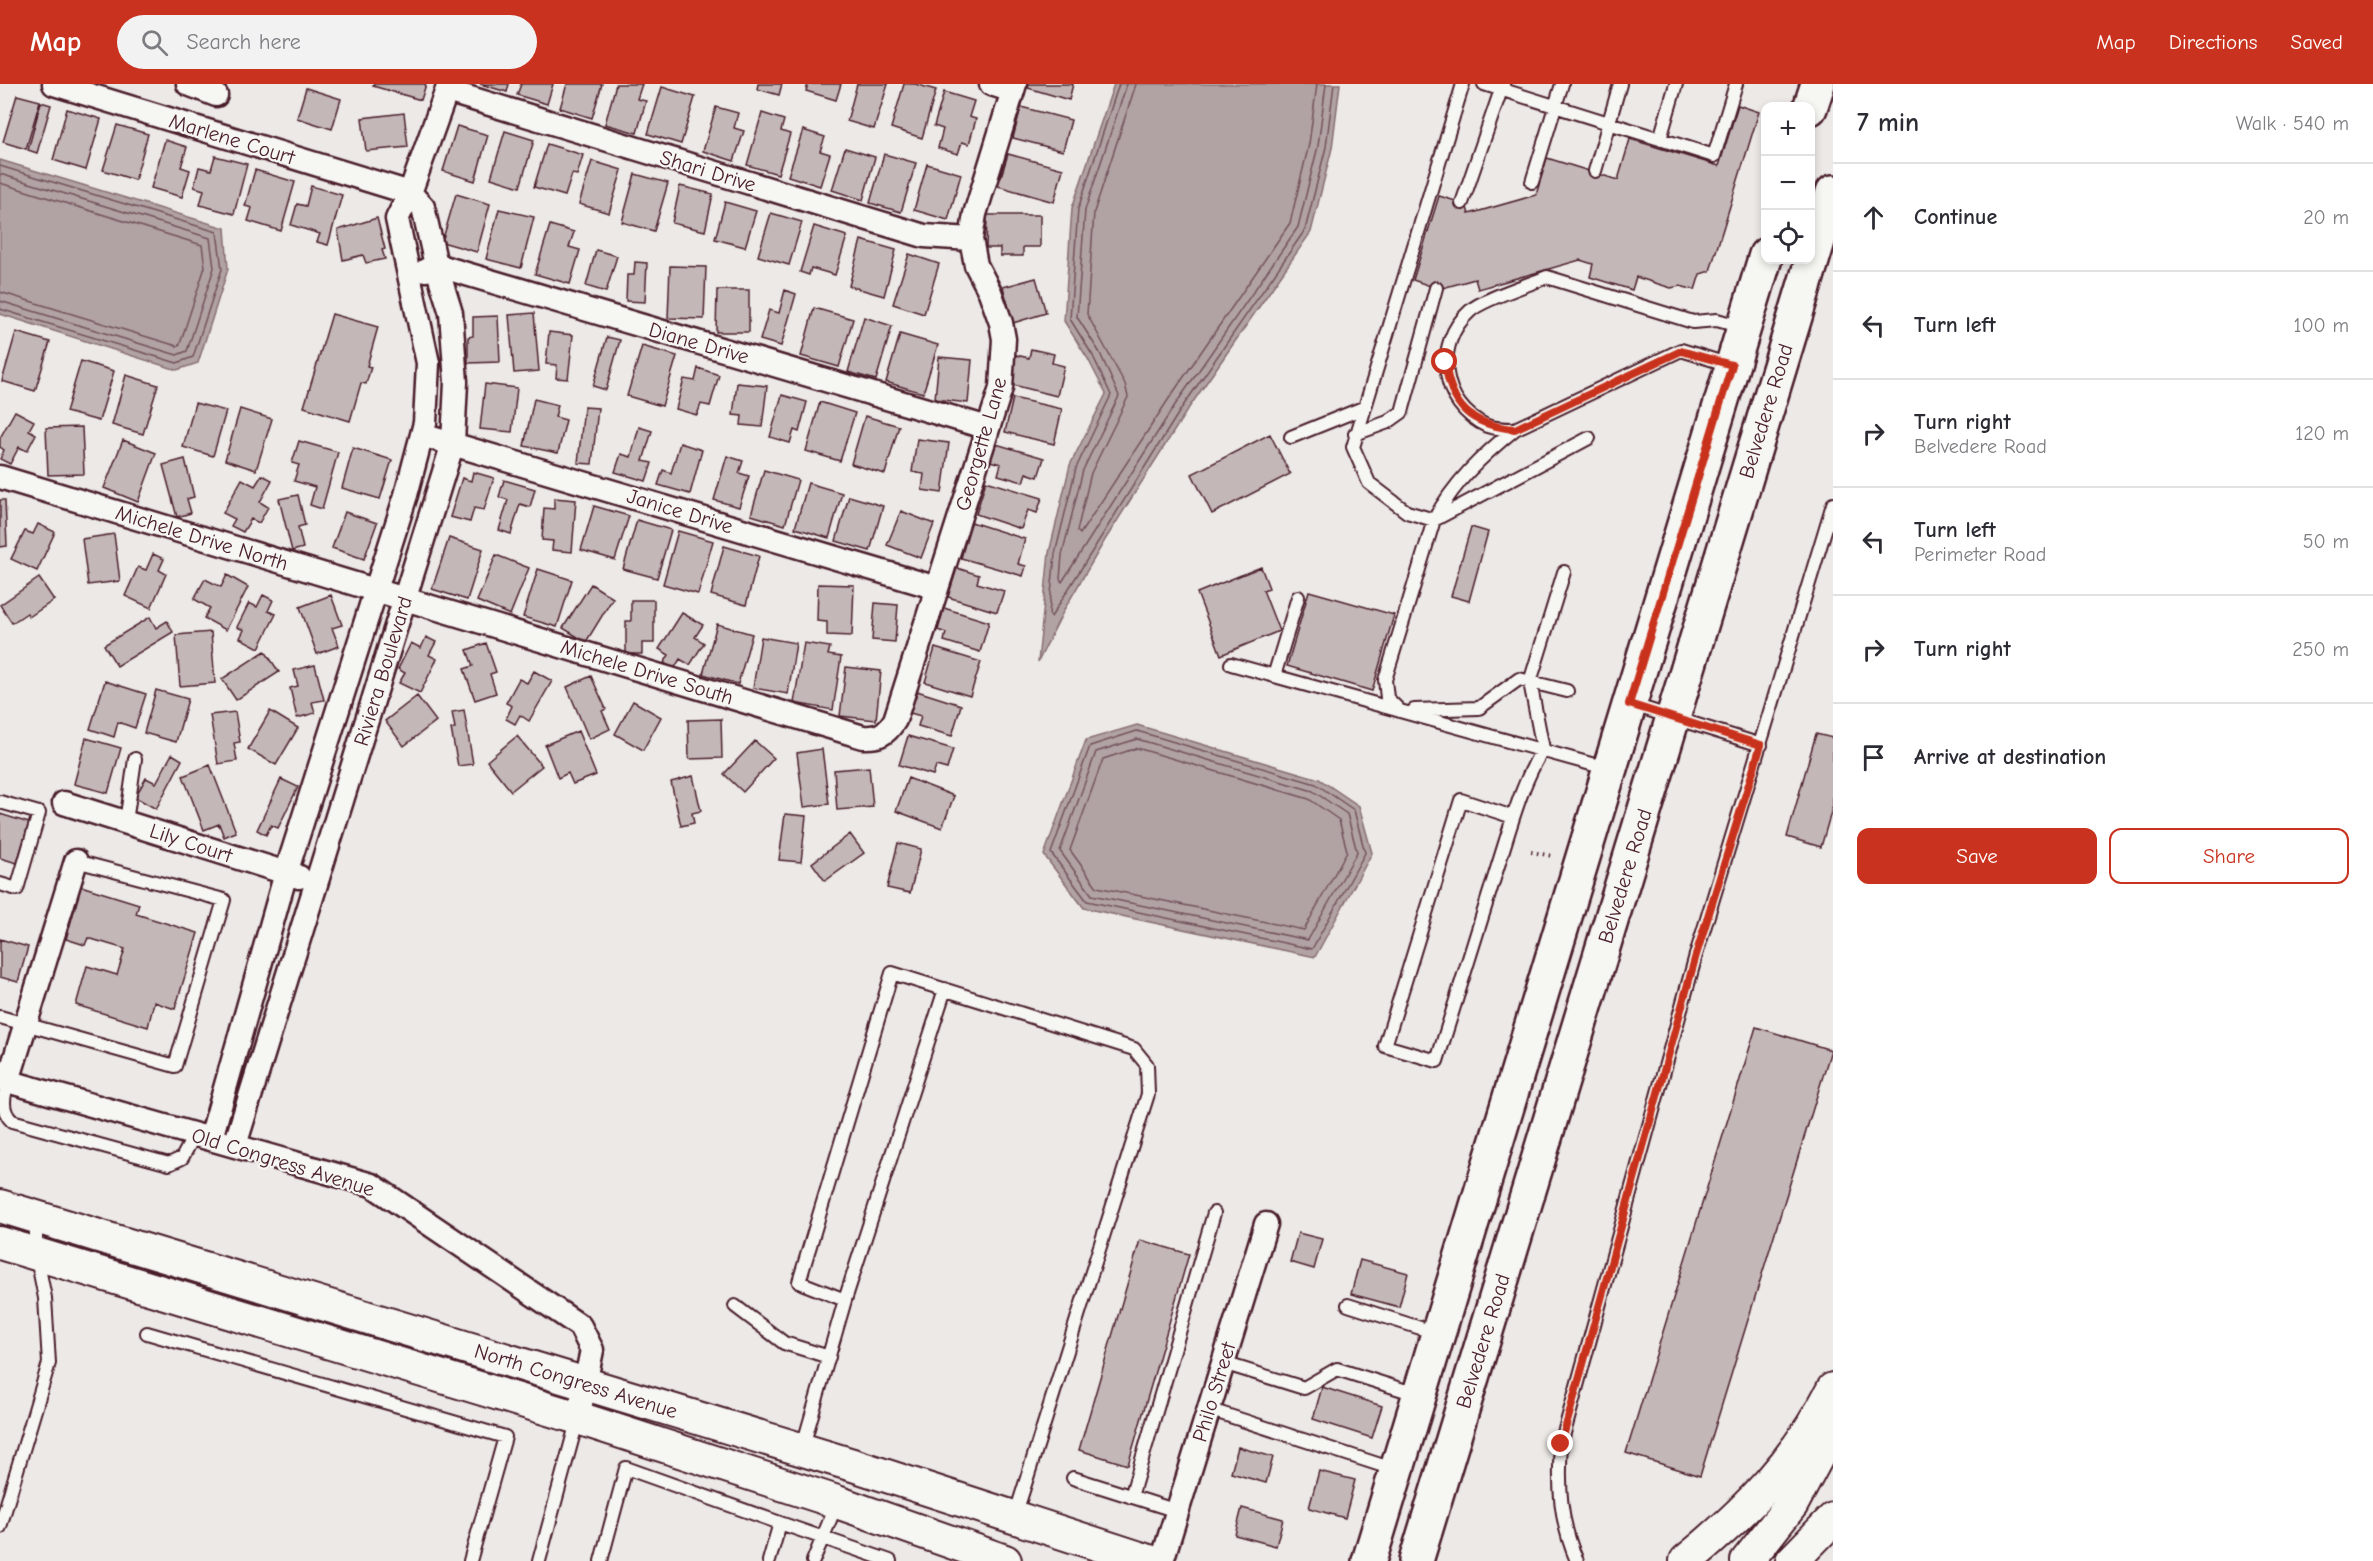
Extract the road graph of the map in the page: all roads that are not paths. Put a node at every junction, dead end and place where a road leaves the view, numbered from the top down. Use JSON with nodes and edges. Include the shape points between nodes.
{"nodes":[{"id":1,"x":54,"y":84,"type":"edge"},
{"id":2,"x":188,"y":84,"type":"edge"},
{"id":3,"x":1463,"y":84,"type":"edge"},
{"id":4,"x":1484,"y":84,"type":"edge"},
{"id":5,"x":1562,"y":84,"type":"edge"},
{"id":6,"x":1620,"y":84,"type":"edge"},
{"id":7,"x":1676,"y":84,"type":"edge"},
{"id":8,"x":1736,"y":84,"type":"edge"},
{"id":9,"x":1818,"y":84,"type":"edge"},
{"id":10,"x":1006,"y":86,"type":"edge"},
{"id":11,"x":1502,"y":87,"type":"edge"},
{"id":12,"x":448,"y":88,"type":"edge"},
{"id":13,"x":216,"y":95,"type":"dead end"},
{"id":14,"x":1812,"y":102,"type":"edge"},
{"id":15,"x":1556,"y":107,"type":"junction"},
{"id":16,"x":1608,"y":123,"type":"junction"},
{"id":17,"x":1660,"y":139,"type":"junction"},
{"id":18,"x":1595,"y":171,"type":"dead end"},
{"id":19,"x":1532,"y":182,"type":"dead end"},
{"id":20,"x":1833,"y":192,"type":"edge"},
{"id":21,"x":410,"y":193,"type":"junction"},
{"id":22,"x":1462,"y":203,"type":"dead end"},
{"id":23,"x":971,"y":239,"type":"junction"},
{"id":24,"x":1763,"y":264,"type":"edge"},
{"id":25,"x":436,"y":265,"type":"junction"},
{"id":26,"x":410,"y":278,"type":"junction"},
{"id":27,"x":1436,"y":288,"type":"dead end"},
{"id":28,"x":1743,"y":328,"type":"junction"},
{"id":29,"x":1732,"y":365,"type":"junction"},
{"id":30,"x":1363,"y":408,"type":"junction"},
{"id":31,"x":988,"y":428,"type":"junction"},
{"id":32,"x":1515,"y":429,"type":"junction"},
{"id":33,"x":422,"y":435,"type":"junction"},
{"id":34,"x":1355,"y":435,"type":"junction"},
{"id":35,"x":1291,"y":437,"type":"dead end"},
{"id":36,"x":1589,"y":438,"type":"dead end"},
{"id":37,"x":453,"y":442,"type":"junction"},
{"id":38,"x":0,"y":477,"type":"edge"},
{"id":39,"x":1833,"y":504,"type":"edge"},
{"id":40,"x":1434,"y":520,"type":"junction"},
{"id":41,"x":1564,"y":572,"type":"dead end"},
{"id":42,"x":937,"y":588,"type":"junction"},
{"id":43,"x":375,"y":590,"type":"junction"},
{"id":44,"x":1298,"y":597,"type":"dead end"},
{"id":45,"x":405,"y":600,"type":"junction"},
{"id":46,"x":1231,"y":664,"type":"dead end"},
{"id":47,"x":1274,"y":676,"type":"junction"},
{"id":48,"x":1530,"y":682,"type":"junction"},
{"id":49,"x":1567,"y":690,"type":"dead end"},
{"id":50,"x":1629,"y":704,"type":"junction"},
{"id":51,"x":1400,"y":711,"type":"junction"},
{"id":52,"x":1672,"y":717,"type":"junction"},
{"id":53,"x":888,"y":731,"type":"joint"},
{"id":54,"x":1761,"y":745,"type":"junction"},
{"id":55,"x":1543,"y":749,"type":"junction"},
{"id":56,"x":135,"y":759,"type":"dead end"},
{"id":57,"x":1609,"y":769,"type":"junction"},
{"id":58,"x":0,"y":802,"type":"edge"},
{"id":59,"x":64,"y":803,"type":"dead end"},
{"id":60,"x":1514,"y":817,"type":"junction"},
{"id":61,"x":126,"y":822,"type":"junction"},
{"id":62,"x":76,"y":861,"type":"joint"},
{"id":63,"x":286,"y":873,"type":"junction"},
{"id":64,"x":1624,"y":879,"type":"junction"},
{"id":65,"x":317,"y":883,"type":"junction"},
{"id":66,"x":0,"y":884,"type":"edge"},
{"id":67,"x":945,"y":989,"type":"junction"},
{"id":68,"x":0,"y":1017,"type":"edge"},
{"id":69,"x":26,"y":1024,"type":"junction"},
{"id":70,"x":4,"y":1080,"type":"edge"},
{"id":71,"x":203,"y":1136,"type":"junction"},
{"id":72,"x":235,"y":1145,"type":"junction"},
{"id":73,"x":0,"y":1206,"type":"edge"},
{"id":74,"x":1214,"y":1213,"type":"dead end"},
{"id":75,"x":36,"y":1216,"type":"junction"},
{"id":76,"x":1266,"y":1224,"type":"dead end"},
{"id":77,"x":0,"y":1242,"type":"edge"},
{"id":78,"x":36,"y":1253,"type":"junction"},
{"id":79,"x":845,"y":1300,"type":"junction"},
{"id":80,"x":1348,"y":1305,"type":"dead end"},
{"id":81,"x":735,"y":1306,"type":"dead end"},
{"id":82,"x":1437,"y":1333,"type":"junction"},
{"id":83,"x":147,"y":1334,"type":"dead end"},
{"id":84,"x":829,"y":1357,"type":"junction"},
{"id":85,"x":1223,"y":1364,"type":"junction"},
{"id":86,"x":586,"y":1384,"type":"junction"},
{"id":87,"x":1833,"y":1389,"type":"edge"},
{"id":88,"x":1419,"y":1395,"type":"junction"},
{"id":89,"x":1208,"y":1409,"type":"junction"},
{"id":90,"x":578,"y":1418,"type":"junction"},
{"id":91,"x":1833,"y":1427,"type":"edge"},
{"id":92,"x":802,"y":1450,"type":"junction"},
{"id":93,"x":1396,"y":1470,"type":"junction"},
{"id":94,"x":1073,"y":1478,"type":"dead end"},
{"id":95,"x":1131,"y":1497,"type":"junction"},
{"id":96,"x":837,"y":1502,"type":"junction"},
{"id":97,"x":1177,"y":1511,"type":"junction"},
{"id":98,"x":1383,"y":1513,"type":"junction"},
{"id":99,"x":1015,"y":1517,"type":"junction"},
{"id":100,"x":1430,"y":1517,"type":"junction"},
{"id":101,"x":1833,"y":1519,"type":"edge"},
{"id":102,"x":780,"y":1523,"type":"junction"},
{"id":103,"x":0,"y":1527,"type":"edge"},
{"id":104,"x":824,"y":1539,"type":"junction"},
{"id":105,"x":470,"y":1561,"type":"edge"},
{"id":106,"x":539,"y":1561,"type":"edge"},
{"id":107,"x":601,"y":1561,"type":"edge"},
{"id":108,"x":769,"y":1561,"type":"edge"},
{"id":109,"x":813,"y":1561,"type":"edge"},
{"id":110,"x":890,"y":1561,"type":"edge"},
{"id":111,"x":1005,"y":1561,"type":"edge"},
{"id":112,"x":1149,"y":1561,"type":"edge"},
{"id":113,"x":1162,"y":1561,"type":"edge"},
{"id":114,"x":1355,"y":1561,"type":"edge"},
{"id":115,"x":1369,"y":1561,"type":"edge"},
{"id":116,"x":1416,"y":1561,"type":"edge"},
{"id":117,"x":1434,"y":1561,"type":"edge"},
{"id":118,"x":1577,"y":1561,"type":"edge"},
{"id":119,"x":1686,"y":1561,"type":"edge"},
{"id":120,"x":1748,"y":1561,"type":"edge"},
{"id":121,"x":1792,"y":1561,"type":"edge"}],
"edges":[{"from":1,"to":21,"type":"street","name":"Marlene Court"},
{"from":2,"to":13,"type":"street"},
{"from":3,"to":30,"type":"lane"},
{"from":4,"to":11,"type":"lane"},
{"from":5,"to":15,"type":"lane"},
{"from":6,"to":16,"type":"lane"},
{"from":7,"to":17,"type":"lane"},
{"from":8,"to":17,"type":"lane","via":[[1714,156]]},
{"from":9,"to":14,"type":"main road"},
{"from":10,"to":23,"type":"street","name":"Georgette Lane"},
{"from":11,"to":15,"type":"lane"},
{"from":11,"to":22,"type":"lane"},
{"from":12,"to":21,"type":"street","name":"Riviera Boulevard"},
{"from":12,"to":23,"type":"street","name":"Shari Drive","via":[[924,236]]},
{"from":15,"to":16,"type":"lane"},
{"from":15,"to":19,"type":"lane"},
{"from":16,"to":17,"type":"lane"},
{"from":16,"to":18,"type":"lane"},
{"from":20,"to":52,"type":"main road","name":"Belvedere Road"},
{"from":21,"to":25,"type":"street","name":"Riviera Boulevard","via":[[423,207]]},
{"from":21,"to":26,"type":"street","name":"Riviera Boulevard","via":[[397,219]]},
{"from":23,"to":31,"type":"street","name":"Georgette Lane","via":[[976,265],[997,307],[1004,339],[1001,388]]},
{"from":24,"to":28,"type":"main road"},
{"from":25,"to":26,"type":"street"},
{"from":25,"to":31,"type":"street","name":"Diane Drive"},
{"from":25,"to":37,"type":"street","name":"Riviera Boulevard","via":[[451,313],[456,382]]},
{"from":26,"to":33,"type":"street","name":"Riviera Boulevard","via":[[428,363]]},
{"from":27,"to":34,"type":"lane","via":[[1402,412]]},
{"from":28,"to":29,"type":"main road"},
{"from":28,"to":32,"type":"lane","via":[[1717,320],[1693,322],[1547,277],[1472,308],[1448,342],[1448,383],[1457,402],[1471,417],[1489,427]]},
{"from":29,"to":32,"type":"lane","via":[[1681,351]]},
{"from":29,"to":50,"type":"main road"},
{"from":30,"to":34,"type":"lane"},
{"from":30,"to":35,"type":"lane"},
{"from":31,"to":42,"type":"street","name":"Georgette Lane"},
{"from":32,"to":40,"type":"lane","via":[[1477,460],[1446,498]]},
{"from":33,"to":37,"type":"street","name":"Janice Drive"},
{"from":33,"to":43,"type":"street","name":"Riviera Boulevard"},
{"from":34,"to":40,"type":"lane","via":[[1353,447],[1369,483],[1407,512]]},
{"from":36,"to":40,"type":"lane"},
{"from":37,"to":42,"type":"street","name":"Janice Drive"},
{"from":37,"to":45,"type":"street","name":"Riviera Boulevard"},
{"from":38,"to":43,"type":"street","name":"Michele Drive North"},
{"from":39,"to":54,"type":"lane"},
{"from":40,"to":51,"type":"lane","via":[[1385,680],[1387,698]]},
{"from":41,"to":48,"type":"lane"},
{"from":42,"to":53,"type":"street","name":"Georgette Lane","via":[[895,720]]},
{"from":43,"to":45,"type":"street","name":"Michele Drive North"},
{"from":43,"to":63,"type":"street","name":"Riviera Boulevard"},
{"from":44,"to":47,"type":"lane"},
{"from":45,"to":53,"type":"street","name":"Michele Drive South","via":[[863,738],[876,738]]},
{"from":45,"to":65,"type":"street","name":"Riviera Boulevard"},
{"from":46,"to":47,"type":"lane"},
{"from":47,"to":51,"type":"lane"},
{"from":48,"to":49,"type":"lane"},
{"from":48,"to":51,"type":"lane","via":[[1519,679],[1479,708]]},
{"from":48,"to":55,"type":"lane"},
{"from":50,"to":52,"type":"lane"},
{"from":50,"to":57,"type":"main road"},
{"from":51,"to":55,"type":"lane"},
{"from":52,"to":54,"type":"lane"},
{"from":52,"to":64,"type":"main road","name":"Belvedere Road"},
{"from":54,"to":118,"type":"lane","via":[[1696,955],[1561,1444],[1558,1487],[1569,1542]]},
{"from":55,"to":57,"type":"lane"},
{"from":55,"to":60,"type":"lane","via":[[1526,775]]},
{"from":56,"to":61,"type":"lane"},
{"from":57,"to":64,"type":"main road","via":[[1623,799]]},
{"from":57,"to":82,"type":"main road"},
{"from":58,"to":66,"type":"lane","via":[[39,813],[17,889]]},
{"from":59,"to":61,"type":"street","name":"Lily Court"},
{"from":60,"to":60,"type":"lane","via":[[1461,800],[1386,1046],[1437,1061]]},
{"from":61,"to":63,"type":"street","name":"Lily Court"},
{"from":62,"to":69,"type":"street"},
{"from":62,"to":69,"type":"lane","via":[[224,900],[175,1066]]},
{"from":63,"to":65,"type":"street","name":"Lily Court"},
{"from":63,"to":71,"type":"street","name":"Riviera Boulevard"},
{"from":64,"to":100,"type":"main road","name":"Belvedere Road"},
{"from":65,"to":72,"type":"street","name":"Riviera Boulevard"},
{"from":67,"to":79,"type":"lane"},
{"from":67,"to":79,"type":"lane","via":[[892,973],[799,1282]]},
{"from":67,"to":99,"type":"lane","via":[[1134,1048],[1147,1065],[1148,1094]]},
{"from":68,"to":69,"type":"lane"},
{"from":69,"to":70,"type":"street"},
{"from":70,"to":71,"type":"street","name":"Old Congress Avenue"},
{"from":70,"to":71,"type":"lane","via":[[6,1116],[72,1139],[169,1164],[182,1158]]},
{"from":71,"to":72,"type":"street","name":"Old Congress Avenue"},
{"from":72,"to":86,"type":"street","name":"Old Congress Avenue","via":[[372,1185],[560,1312],[580,1326],[592,1350]]},
{"from":73,"to":75,"type":"street","name":"North Congress Avenue"},
{"from":74,"to":95,"type":"lane"},
{"from":75,"to":78,"type":"lane"},
{"from":75,"to":86,"type":"street","name":"North Congress Avenue"},
{"from":76,"to":85,"type":"street","name":"Philo Street"},
{"from":77,"to":78,"type":"street","name":"North Congress Avenue"},
{"from":78,"to":90,"type":"street","name":"North Congress Avenue"},
{"from":78,"to":103,"type":"lane","via":[[45,1298],[50,1363]]},
{"from":79,"to":84,"type":"lane"},
{"from":80,"to":82,"type":"lane"},
{"from":81,"to":84,"type":"lane","via":[[784,1343]]},
{"from":82,"to":88,"type":"main road"},
{"from":83,"to":105,"type":"lane","via":[[505,1437]]},
{"from":84,"to":92,"type":"lane"},
{"from":85,"to":88,"type":"lane","via":[[1304,1388],[1337,1369]]},
{"from":85,"to":89,"type":"street","name":"Philo Street"},
{"from":86,"to":90,"type":"street","name":"Old Congress Avenue"},
{"from":86,"to":92,"type":"street","name":"North Congress Avenue"},
{"from":87,"to":119,"type":"street","via":[[1796,1452],[1768,1485]]},
{"from":88,"to":93,"type":"main road"},
{"from":89,"to":93,"type":"lane"},
{"from":89,"to":97,"type":"street","name":"Philo Street"},
{"from":90,"to":96,"type":"street","name":"North Congress Avenue"},
{"from":90,"to":106,"type":"lane"},
{"from":91,"to":120,"type":"street","via":[[1792,1504]]},
{"from":92,"to":99,"type":"street","name":"North Congress Avenue"},
{"from":93,"to":98,"type":"main road"},
{"from":94,"to":95,"type":"lane"},
{"from":95,"to":97,"type":"lane"},
{"from":96,"to":104,"type":"lane"},
{"from":96,"to":111,"type":"street","name":"North Congress Avenue"},
{"from":97,"to":113,"type":"street","name":"Philo Street"},
{"from":98,"to":114,"type":"main road"},
{"from":98,"to":115,"type":"main road"},
{"from":99,"to":112,"type":"street","name":"North Congress Avenue"},
{"from":100,"to":116,"type":"main road","name":"Belvedere Road"},
{"from":100,"to":117,"type":"main road"},
{"from":101,"to":121,"type":"street"},
{"from":102,"to":104,"type":"lane"},
{"from":102,"to":107,"type":"lane","via":[[626,1468]]},
{"from":102,"to":108,"type":"lane"},
{"from":104,"to":109,"type":"lane"},
{"from":104,"to":110,"type":"lane"}]}
